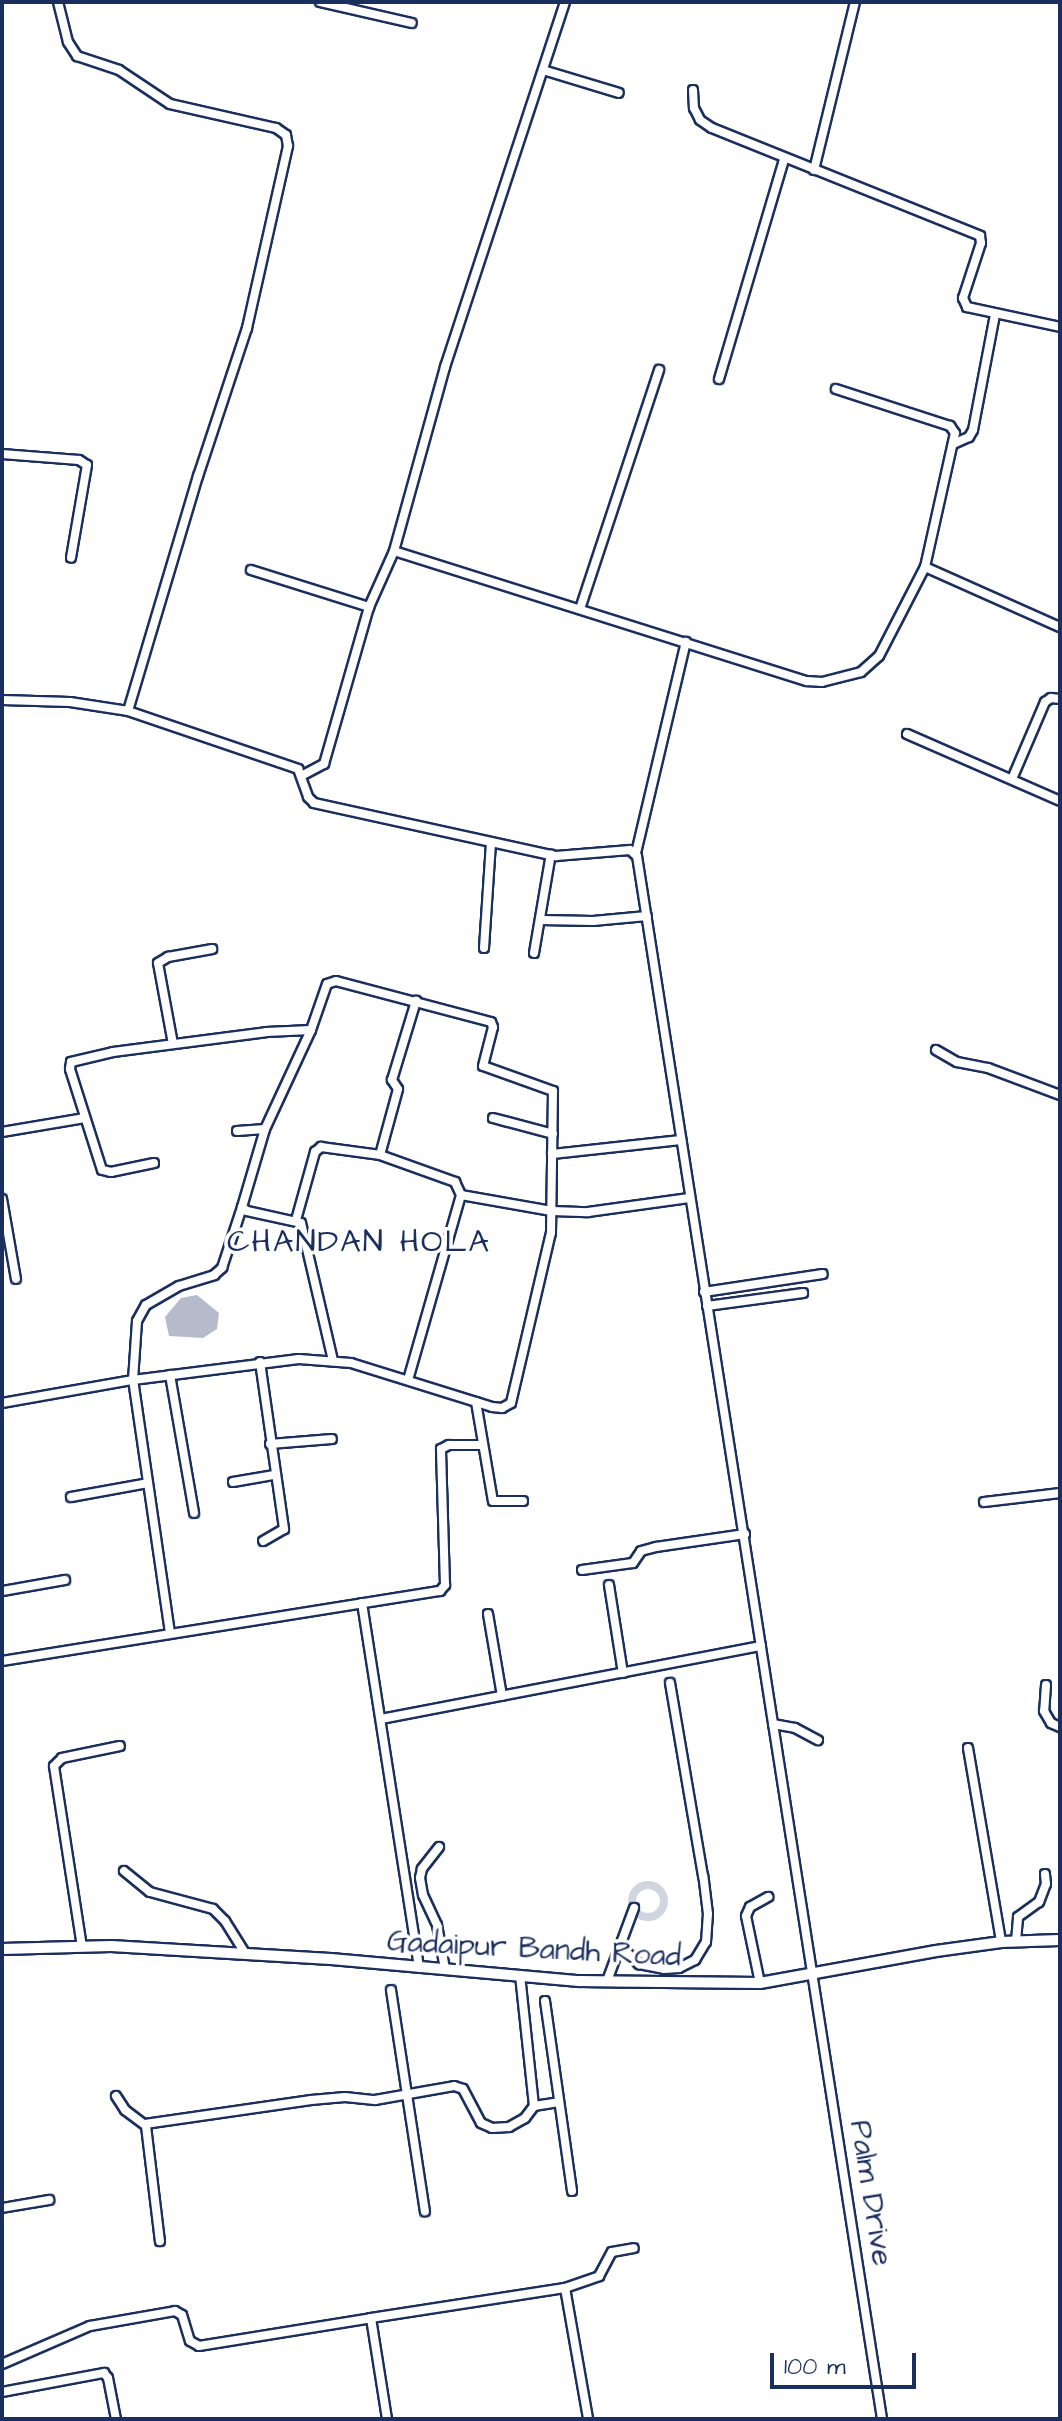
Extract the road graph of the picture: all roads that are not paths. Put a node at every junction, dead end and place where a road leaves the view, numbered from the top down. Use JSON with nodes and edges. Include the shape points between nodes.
{"nodes":[{"id":1,"x":58,"y":2,"type":"edge"},
{"id":2,"x":320,"y":2,"type":"edge"},
{"id":3,"x":565,"y":2,"type":"edge"},
{"id":4,"x":855,"y":2,"type":"edge"},
{"id":5,"x":412,"y":23,"type":"dead end"},
{"id":6,"x":543,"y":70,"type":"junction"},
{"id":7,"x":693,"y":90,"type":"dead end"},
{"id":8,"x":619,"y":93,"type":"dead end"},
{"id":9,"x":784,"y":160,"type":"junction"},
{"id":10,"x":814,"y":170,"type":"junction"},
{"id":11,"x":995,"y":315,"type":"junction"},
{"id":12,"x":1060,"y":327,"type":"edge"},
{"id":13,"x":659,"y":370,"type":"dead end"},
{"id":14,"x":719,"y":379,"type":"dead end"},
{"id":15,"x":836,"y":389,"type":"dead end"},
{"id":16,"x":953,"y":444,"type":"junction"},
{"id":17,"x":2,"y":454,"type":"edge"},
{"id":18,"x":394,"y":551,"type":"junction"},
{"id":19,"x":71,"y":558,"type":"dead end"},
{"id":20,"x":925,"y":567,"type":"junction"},
{"id":21,"x":251,"y":570,"type":"dead end"},
{"id":22,"x":369,"y":607,"type":"junction"},
{"id":23,"x":580,"y":609,"type":"junction"},
{"id":24,"x":1060,"y":627,"type":"edge"},
{"id":25,"x":686,"y":642,"type":"junction"},
{"id":26,"x":1060,"y":699,"type":"edge"},
{"id":27,"x":2,"y":700,"type":"edge"},
{"id":28,"x":128,"y":711,"type":"junction"},
{"id":29,"x":907,"y":734,"type":"dead end"},
{"id":30,"x":303,"y":775,"type":"junction"},
{"id":31,"x":1012,"y":779,"type":"junction"},
{"id":32,"x":1060,"y":801,"type":"edge"},
{"id":33,"x":491,"y":842,"type":"junction"},
{"id":34,"x":636,"y":853,"type":"junction"},
{"id":35,"x":551,"y":854,"type":"junction"},
{"id":36,"x":647,"y":916,"type":"junction"},
{"id":37,"x":541,"y":920,"type":"junction"},
{"id":38,"x":484,"y":948,"type":"dead end"},
{"id":39,"x":212,"y":949,"type":"dead end"},
{"id":40,"x":534,"y":953,"type":"dead end"},
{"id":41,"x":416,"y":1001,"type":"junction"},
{"id":42,"x":311,"y":1030,"type":"junction"},
{"id":43,"x":173,"y":1044,"type":"junction"},
{"id":44,"x":936,"y":1050,"type":"dead end"},
{"id":45,"x":1060,"y":1095,"type":"edge"},
{"id":46,"x":85,"y":1118,"type":"junction"},
{"id":47,"x":493,"y":1118,"type":"dead end"},
{"id":48,"x":265,"y":1129,"type":"junction"},
{"id":49,"x":237,"y":1131,"type":"dead end"},
{"id":50,"x":2,"y":1132,"type":"edge"},
{"id":51,"x":553,"y":1134,"type":"junction"},
{"id":52,"x":681,"y":1140,"type":"junction"},
{"id":53,"x":552,"y":1154,"type":"junction"},
{"id":54,"x":380,"y":1155,"type":"junction"},
{"id":55,"x":154,"y":1163,"type":"dead end"},
{"id":56,"x":461,"y":1195,"type":"junction"},
{"id":57,"x":689,"y":1198,"type":"junction"},
{"id":58,"x":2,"y":1199,"type":"edge"},
{"id":59,"x":242,"y":1207,"type":"junction"},
{"id":60,"x":552,"y":1211,"type":"junction"},
{"id":61,"x":296,"y":1220,"type":"junction"},
{"id":62,"x":823,"y":1274,"type":"dead end"},
{"id":63,"x":16,"y":1279,"type":"dead end"},
{"id":64,"x":704,"y":1292,"type":"junction"},
{"id":65,"x":803,"y":1293,"type":"dead end"},
{"id":66,"x":707,"y":1306,"type":"junction"},
{"id":67,"x":333,"y":1361,"type":"junction"},
{"id":68,"x":260,"y":1362,"type":"junction"},
{"id":69,"x":170,"y":1375,"type":"junction"},
{"id":70,"x":133,"y":1380,"type":"junction"},
{"id":71,"x":408,"y":1380,"type":"junction"},
{"id":72,"x":476,"y":1402,"type":"junction"},
{"id":73,"x":2,"y":1403,"type":"edge"},
{"id":74,"x":332,"y":1439,"type":"dead end"},
{"id":75,"x":270,"y":1444,"type":"junction"},
{"id":76,"x":483,"y":1445,"type":"junction"},
{"id":77,"x":274,"y":1475,"type":"junction"},
{"id":78,"x":233,"y":1482,"type":"dead end"},
{"id":79,"x":148,"y":1483,"type":"junction"},
{"id":80,"x":1060,"y":1493,"type":"edge"},
{"id":81,"x":71,"y":1497,"type":"dead end"},
{"id":82,"x":523,"y":1501,"type":"dead end"},
{"id":83,"x":984,"y":1502,"type":"dead end"},
{"id":84,"x":194,"y":1513,"type":"dead end"},
{"id":85,"x":745,"y":1534,"type":"junction"},
{"id":86,"x":263,"y":1541,"type":"dead end"},
{"id":87,"x":582,"y":1570,"type":"dead end"},
{"id":88,"x":65,"y":1580,"type":"dead end"},
{"id":89,"x":609,"y":1585,"type":"dead end"},
{"id":90,"x":2,"y":1591,"type":"edge"},
{"id":91,"x":362,"y":1603,"type":"junction"},
{"id":92,"x":488,"y":1614,"type":"dead end"},
{"id":93,"x":170,"y":1633,"type":"junction"},
{"id":94,"x":761,"y":1646,"type":"junction"},
{"id":95,"x":2,"y":1661,"type":"edge"},
{"id":96,"x":623,"y":1673,"type":"junction"},
{"id":97,"x":670,"y":1683,"type":"dead end"},
{"id":98,"x":1046,"y":1685,"type":"dead end"},
{"id":99,"x":502,"y":1696,"type":"junction"},
{"id":100,"x":381,"y":1719,"type":"junction"},
{"id":101,"x":773,"y":1724,"type":"junction"},
{"id":102,"x":1060,"y":1727,"type":"edge"},
{"id":103,"x":818,"y":1740,"type":"dead end"},
{"id":104,"x":120,"y":1746,"type":"dead end"},
{"id":105,"x":968,"y":1748,"type":"dead end"},
{"id":106,"x":439,"y":1847,"type":"dead end"},
{"id":107,"x":124,"y":1871,"type":"dead end"},
{"id":108,"x":1045,"y":1874,"type":"dead end"},
{"id":109,"x":768,"y":1897,"type":"dead end"},
{"id":110,"x":634,"y":1908,"type":"dead end"},
{"id":111,"x":1060,"y":1940,"type":"edge"},
{"id":112,"x":1016,"y":1941,"type":"junction"},
{"id":113,"x":1001,"y":1942,"type":"junction"},
{"id":114,"x":619,"y":1945,"type":"junction"},
{"id":115,"x":82,"y":1947,"type":"junction"},
{"id":116,"x":2,"y":1949,"type":"edge"},
{"id":117,"x":246,"y":1954,"type":"junction"},
{"id":118,"x":419,"y":1968,"type":"junction"},
{"id":119,"x":445,"y":1969,"type":"junction"},
{"id":120,"x":813,"y":1973,"type":"junction"},
{"id":121,"x":520,"y":1976,"type":"junction"},
{"id":122,"x":607,"y":1981,"type":"junction"},
{"id":123,"x":760,"y":1983,"type":"junction"},
{"id":124,"x":391,"y":1990,"type":"dead end"},
{"id":125,"x":545,"y":2001,"type":"dead end"},
{"id":126,"x":407,"y":2095,"type":"junction"},
{"id":127,"x":116,"y":2096,"type":"dead end"},
{"id":128,"x":559,"y":2102,"type":"junction"},
{"id":129,"x":534,"y":2106,"type":"junction"},
{"id":130,"x":145,"y":2124,"type":"junction"},
{"id":131,"x":572,"y":2191,"type":"dead end"},
{"id":132,"x":49,"y":2200,"type":"dead end"},
{"id":133,"x":2,"y":2208,"type":"edge"},
{"id":134,"x":425,"y":2211,"type":"dead end"},
{"id":135,"x":160,"y":2241,"type":"dead end"},
{"id":136,"x":634,"y":2248,"type":"dead end"},
{"id":137,"x":565,"y":2288,"type":"junction"},
{"id":138,"x":371,"y":2318,"type":"junction"},
{"id":139,"x":2,"y":2364,"type":"edge"},
{"id":140,"x":2,"y":2392,"type":"edge"},
{"id":141,"x":116,"y":2419,"type":"edge"},
{"id":142,"x":387,"y":2419,"type":"edge"},
{"id":143,"x":588,"y":2419,"type":"edge"},
{"id":144,"x":882,"y":2419,"type":"edge"}],
"edges":[{"from":1,"to":28,"type":"street","via":[[68,42],[82,59],[119,70],[170,104],[276,128],[288,140],[247,328]]},
{"from":2,"to":5,"type":"street"},
{"from":3,"to":6,"type":"street"},
{"from":4,"to":10,"type":"street"},
{"from":6,"to":8,"type":"street"},
{"from":6,"to":18,"type":"street","via":[[445,367]]},
{"from":7,"to":9,"type":"street","via":[[693,105],[706,124]]},
{"from":9,"to":10,"type":"street"},
{"from":9,"to":14,"type":"street"},
{"from":10,"to":11,"type":"street","via":[[980,236],[963,298],[967,307]]},
{"from":11,"to":12,"type":"street"},
{"from":11,"to":16,"type":"street","via":[[973,430]]},
{"from":13,"to":23,"type":"street"},
{"from":15,"to":16,"type":"street","via":[[950,426]]},
{"from":16,"to":20,"type":"street"},
{"from":17,"to":19,"type":"street","via":[[87,465]]},
{"from":18,"to":22,"type":"street"},
{"from":18,"to":23,"type":"street"},
{"from":20,"to":24,"type":"street"},
{"from":20,"to":25,"type":"street","via":[[879,656],[845,678],[807,681]]},
{"from":21,"to":22,"type":"street"},
{"from":22,"to":30,"type":"street","via":[[324,764]]},
{"from":23,"to":25,"type":"street"},
{"from":25,"to":34,"type":"street"},
{"from":26,"to":31,"type":"street","via":[[1045,702]]},
{"from":27,"to":28,"type":"street"},
{"from":28,"to":30,"type":"street"},
{"from":29,"to":31,"type":"street"},
{"from":30,"to":33,"type":"street","via":[[314,803]]},
{"from":31,"to":32,"type":"street"},
{"from":33,"to":35,"type":"street"},
{"from":33,"to":38,"type":"street"},
{"from":34,"to":35,"type":"street"},
{"from":34,"to":36,"type":"street","name":"Palm Drive"},
{"from":35,"to":37,"type":"street"},
{"from":36,"to":37,"type":"street"},
{"from":36,"to":52,"type":"street","name":"Palm Drive"},
{"from":37,"to":40,"type":"street"},
{"from":39,"to":43,"type":"street","via":[[158,963]]},
{"from":41,"to":42,"type":"street","via":[[330,982]]},
{"from":41,"to":51,"type":"street","via":[[491,1022],[483,1066],[552,1090]]},
{"from":41,"to":54,"type":"street","via":[[392,1080],[398,1089]]},
{"from":42,"to":43,"type":"street"},
{"from":42,"to":48,"type":"street"},
{"from":43,"to":46,"type":"street","via":[[74,1060],[70,1069]]},
{"from":44,"to":45,"type":"street","via":[[957,1062]]},
{"from":46,"to":50,"type":"street"},
{"from":46,"to":55,"type":"street","via":[[102,1170]]},
{"from":47,"to":51,"type":"street"},
{"from":48,"to":49,"type":"street"},
{"from":48,"to":59,"type":"street"},
{"from":51,"to":53,"type":"street"},
{"from":52,"to":53,"type":"street"},
{"from":52,"to":57,"type":"street","name":"Palm Drive"},
{"from":53,"to":60,"type":"street"},
{"from":54,"to":56,"type":"street","via":[[455,1182]]},
{"from":54,"to":61,"type":"street","via":[[328,1146],[315,1152]]},
{"from":56,"to":60,"type":"street"},
{"from":56,"to":71,"type":"street"},
{"from":57,"to":60,"type":"street","via":[[588,1212]]},
{"from":57,"to":64,"type":"street","name":"Palm Drive"},
{"from":58,"to":63,"type":"street"},
{"from":59,"to":61,"type":"street"},
{"from":59,"to":70,"type":"street","via":[[222,1268],[142,1309]]},
{"from":60,"to":72,"type":"street","via":[[551,1238],[511,1403],[497,1408]]},
{"from":61,"to":67,"type":"street","via":[[303,1228]]},
{"from":62,"to":64,"type":"street"},
{"from":64,"to":66,"type":"street","name":"Palm Drive"},
{"from":65,"to":66,"type":"street"},
{"from":66,"to":85,"type":"street","name":"Palm Drive"},
{"from":67,"to":68,"type":"street"},
{"from":67,"to":71,"type":"street"},
{"from":68,"to":69,"type":"street"},
{"from":68,"to":75,"type":"street"},
{"from":69,"to":70,"type":"street"},
{"from":69,"to":84,"type":"street"},
{"from":70,"to":73,"type":"street"},
{"from":70,"to":79,"type":"street"},
{"from":71,"to":72,"type":"street"},
{"from":72,"to":76,"type":"street"},
{"from":74,"to":75,"type":"street"},
{"from":75,"to":77,"type":"street"},
{"from":76,"to":82,"type":"street","via":[[493,1501]]},
{"from":76,"to":91,"type":"street","via":[[441,1449],[444,1588]]},
{"from":77,"to":78,"type":"street"},
{"from":77,"to":86,"type":"street","via":[[284,1529]]},
{"from":79,"to":81,"type":"street"},
{"from":79,"to":93,"type":"street"},
{"from":80,"to":83,"type":"street"},
{"from":85,"to":87,"type":"street","via":[[656,1547],[641,1551],[633,1563]]},
{"from":85,"to":94,"type":"street","name":"Palm Drive"},
{"from":88,"to":90,"type":"street"},
{"from":89,"to":96,"type":"street"},
{"from":91,"to":93,"type":"street"},
{"from":91,"to":100,"type":"street"},
{"from":92,"to":99,"type":"street"},
{"from":93,"to":95,"type":"street"},
{"from":94,"to":96,"type":"street"},
{"from":94,"to":101,"type":"street","name":"Palm Drive"},
{"from":96,"to":99,"type":"street"},
{"from":97,"to":114,"type":"street","via":[[703,1876],[706,1942],[695,1960],[664,1969],[639,1964]]},
{"from":98,"to":102,"type":"street","via":[[1044,1711]]},
{"from":99,"to":100,"type":"street"},
{"from":100,"to":118,"type":"street"},
{"from":101,"to":103,"type":"street"},
{"from":101,"to":120,"type":"street","name":"Palm Drive"},
{"from":104,"to":115,"type":"street","via":[[62,1758],[54,1766]]},
{"from":105,"to":113,"type":"street"},
{"from":106,"to":119,"type":"street","via":[[420,1878]]},
{"from":107,"to":117,"type":"street","via":[[150,1892],[213,1909]]},
{"from":108,"to":112,"type":"street","via":[[1039,1902],[1018,1917]]},
{"from":109,"to":123,"type":"street","via":[[750,1907],[746,1916]]},
{"from":110,"to":114,"type":"street"},
{"from":111,"to":112,"type":"street","name":"Gadaipur Bandh Road"},
{"from":112,"to":113,"type":"street","name":"Gadaipur Bandh Road"},
{"from":113,"to":120,"type":"street","name":"Gadaipur Bandh Road"},
{"from":114,"to":122,"type":"street"},
{"from":115,"to":116,"type":"street","name":"Gadaipur Bandh Road"},
{"from":115,"to":117,"type":"street","name":"Gadaipur Bandh Road"},
{"from":117,"to":118,"type":"street","name":"Gadaipur Bandh Road"},
{"from":118,"to":119,"type":"street","name":"Gadaipur Bandh Road"},
{"from":119,"to":121,"type":"street","name":"Gadaipur Bandh Road"},
{"from":120,"to":123,"type":"street","name":"Gadaipur Bandh Road"},
{"from":120,"to":144,"type":"street","name":"Palm Drive"},
{"from":121,"to":122,"type":"street","name":"Gadaipur Bandh Road"},
{"from":121,"to":129,"type":"street"},
{"from":122,"to":123,"type":"street","name":"Gadaipur Bandh Road"},
{"from":124,"to":126,"type":"street"},
{"from":125,"to":128,"type":"street"},
{"from":126,"to":129,"type":"street","via":[[463,2089],[481,2123],[492,2128],[518,2123]]},
{"from":126,"to":130,"type":"street","via":[[311,2100]]},
{"from":126,"to":134,"type":"street"},
{"from":127,"to":130,"type":"street"},
{"from":128,"to":129,"type":"street"},
{"from":128,"to":131,"type":"street"},
{"from":130,"to":135,"type":"street"},
{"from":132,"to":133,"type":"street"},
{"from":136,"to":137,"type":"street","via":[[612,2252],[599,2276]]},
{"from":137,"to":138,"type":"street"},
{"from":137,"to":143,"type":"street"},
{"from":138,"to":139,"type":"street","via":[[199,2346],[190,2341],[182,2315],[175,2311],[90,2326]]},
{"from":138,"to":142,"type":"street"},
{"from":140,"to":141,"type":"street","via":[[104,2373]]}]}
